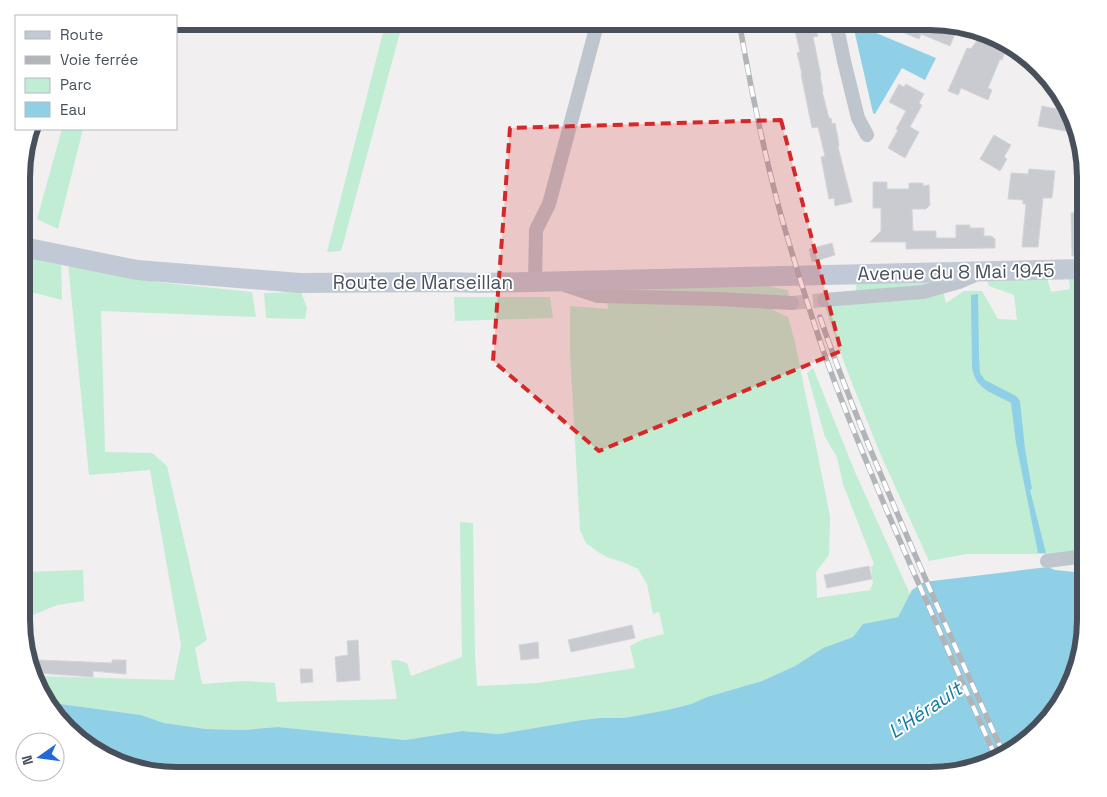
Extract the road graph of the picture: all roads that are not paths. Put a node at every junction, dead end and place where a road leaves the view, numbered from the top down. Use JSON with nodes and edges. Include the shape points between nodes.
{"nodes":[{"id":1,"x":596,"y":30,"type":"edge"},
{"id":2,"x":838,"y":30,"type":"edge"},
{"id":3,"x":867,"y":135,"type":"dead end"},
{"id":4,"x":30,"y":248,"type":"edge"},
{"id":5,"x":1077,"y":269,"type":"edge"},
{"id":6,"x":982,"y":272,"type":"junction"},
{"id":7,"x":826,"y":275,"type":"joint"},
{"id":8,"x":545,"y":281,"type":"junction"},
{"id":9,"x":824,"y":300,"type":"tunnel mouth"},
{"id":10,"x":792,"y":302,"type":"tunnel mouth"},
{"id":11,"x":1077,"y":557,"type":"edge"},
{"id":12,"x":1047,"y":561,"type":"dead end"}],
"edges":[{"from":1,"to":8,"type":"street","via":[[549,204],[536,230]]},
{"from":2,"to":3,"type":"street","via":[[858,118]]},
{"from":4,"to":8,"type":"main road","name":"Route de Marseillan","via":[[137,270],[300,283]]},
{"from":5,"to":6,"type":"main road","name":"Avenue du 8 Mai 1945"},
{"from":6,"to":7,"type":"main road","name":"Avenue du 8 Mai 1945"},
{"from":6,"to":9,"type":"street","via":[[923,292]]},
{"from":7,"to":8,"type":"main road","name":"Route de Marseillan"},
{"from":8,"to":10,"type":"street","via":[[598,296]]},
{"from":11,"to":12,"type":"street"}]}
